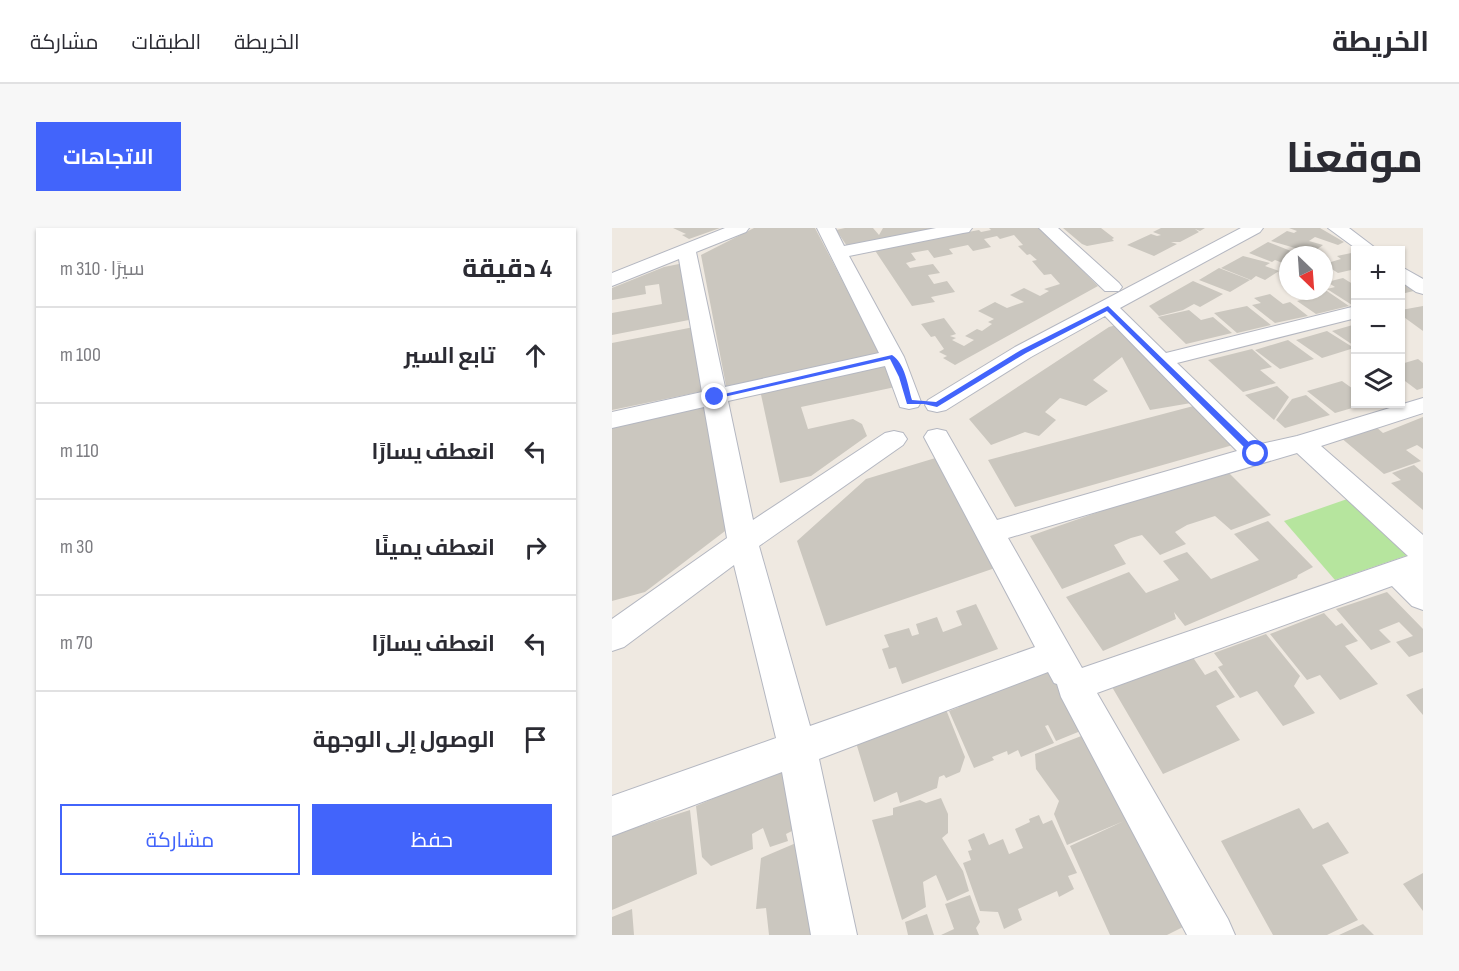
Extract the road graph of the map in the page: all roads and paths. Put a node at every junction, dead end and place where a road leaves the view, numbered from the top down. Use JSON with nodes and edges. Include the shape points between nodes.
{"nodes":[{"id":1,"x":740,"y":228,"type":"edge"},
{"id":2,"x":826,"y":228,"type":"edge"},
{"id":3,"x":963,"y":228,"type":"edge"},
{"id":4,"x":1048,"y":228,"type":"edge"},
{"id":5,"x":1254,"y":228,"type":"edge"},
{"id":6,"x":1337,"y":228,"type":"edge"},
{"id":7,"x":1363,"y":246,"type":"edge"},
{"id":8,"x":686,"y":250,"type":"junction"},
{"id":9,"x":840,"y":252,"type":"junction"},
{"id":10,"x":1405,"y":275,"type":"edge"},
{"id":11,"x":612,"y":279,"type":"edge"},
{"id":12,"x":1423,"y":288,"type":"edge"},
{"id":13,"x":1423,"y":295,"type":"edge"},
{"id":14,"x":1110,"y":298,"type":"junction"},
{"id":15,"x":1405,"y":300,"type":"edge"},
{"id":16,"x":1351,"y":313,"type":"edge"},
{"id":17,"x":892,"y":357,"type":"junction"},
{"id":18,"x":1160,"y":361,"type":"junction"},
{"id":19,"x":715,"y":397,"type":"junction"},
{"id":20,"x":909,"y":402,"type":"junction"},
{"id":21,"x":937,"y":405,"type":"junction"},
{"id":22,"x":1423,"y":405,"type":"edge"},
{"id":23,"x":612,"y":420,"type":"edge"},
{"id":24,"x":938,"y":437,"type":"junction"},
{"id":25,"x":894,"y":439,"type":"junction"},
{"id":26,"x":1302,"y":443,"type":"junction"},
{"id":27,"x":1256,"y":454,"type":"junction"},
{"id":28,"x":990,"y":533,"type":"junction"},
{"id":29,"x":743,"y":542,"type":"junction"},
{"id":30,"x":1417,"y":571,"type":"edge"},
{"id":31,"x":612,"y":637,"type":"edge"},
{"id":32,"x":1056,"y":654,"type":"junction"},
{"id":33,"x":1074,"y":686,"type":"junction"},
{"id":34,"x":797,"y":747,"type":"junction"},
{"id":35,"x":612,"y":816,"type":"edge"},
{"id":36,"x":834,"y":935,"type":"edge"},
{"id":37,"x":1212,"y":935,"type":"edge"}],
"edges":[{"from":1,"to":8,"type":"street"},
{"from":2,"to":9,"type":"street"},
{"from":3,"to":9,"type":"street"},
{"from":4,"to":14,"type":"street"},
{"from":5,"to":14,"type":"street"},
{"from":6,"to":7,"type":"street"},
{"from":8,"to":11,"type":"street"},
{"from":8,"to":19,"type":"street"},
{"from":9,"to":17,"type":"street"},
{"from":10,"to":12,"type":"street"},
{"from":13,"to":15,"type":"street"},
{"from":14,"to":18,"type":"street"},
{"from":14,"to":21,"type":"street"},
{"from":16,"to":18,"type":"street"},
{"from":17,"to":19,"type":"street"},
{"from":17,"to":20,"type":"street"},
{"from":18,"to":27,"type":"street"},
{"from":19,"to":23,"type":"street"},
{"from":19,"to":29,"type":"street"},
{"from":20,"to":21,"type":"street"},
{"from":20,"to":25,"type":"street","via":[[886,414],[882,423]]},
{"from":21,"to":24,"type":"street","via":[[950,420]]},
{"from":22,"to":26,"type":"street"},
{"from":24,"to":25,"type":"street","via":[[908,443]]},
{"from":24,"to":28,"type":"street"},
{"from":25,"to":29,"type":"street"},
{"from":26,"to":27,"type":"street"},
{"from":26,"to":30,"type":"street"},
{"from":27,"to":28,"type":"street"},
{"from":28,"to":32,"type":"street"},
{"from":29,"to":31,"type":"street"},
{"from":29,"to":34,"type":"street"},
{"from":30,"to":33,"type":"street"},
{"from":32,"to":33,"type":"street"},
{"from":32,"to":34,"type":"street"},
{"from":33,"to":37,"type":"street"},
{"from":34,"to":35,"type":"street"},
{"from":34,"to":36,"type":"street"}]}
